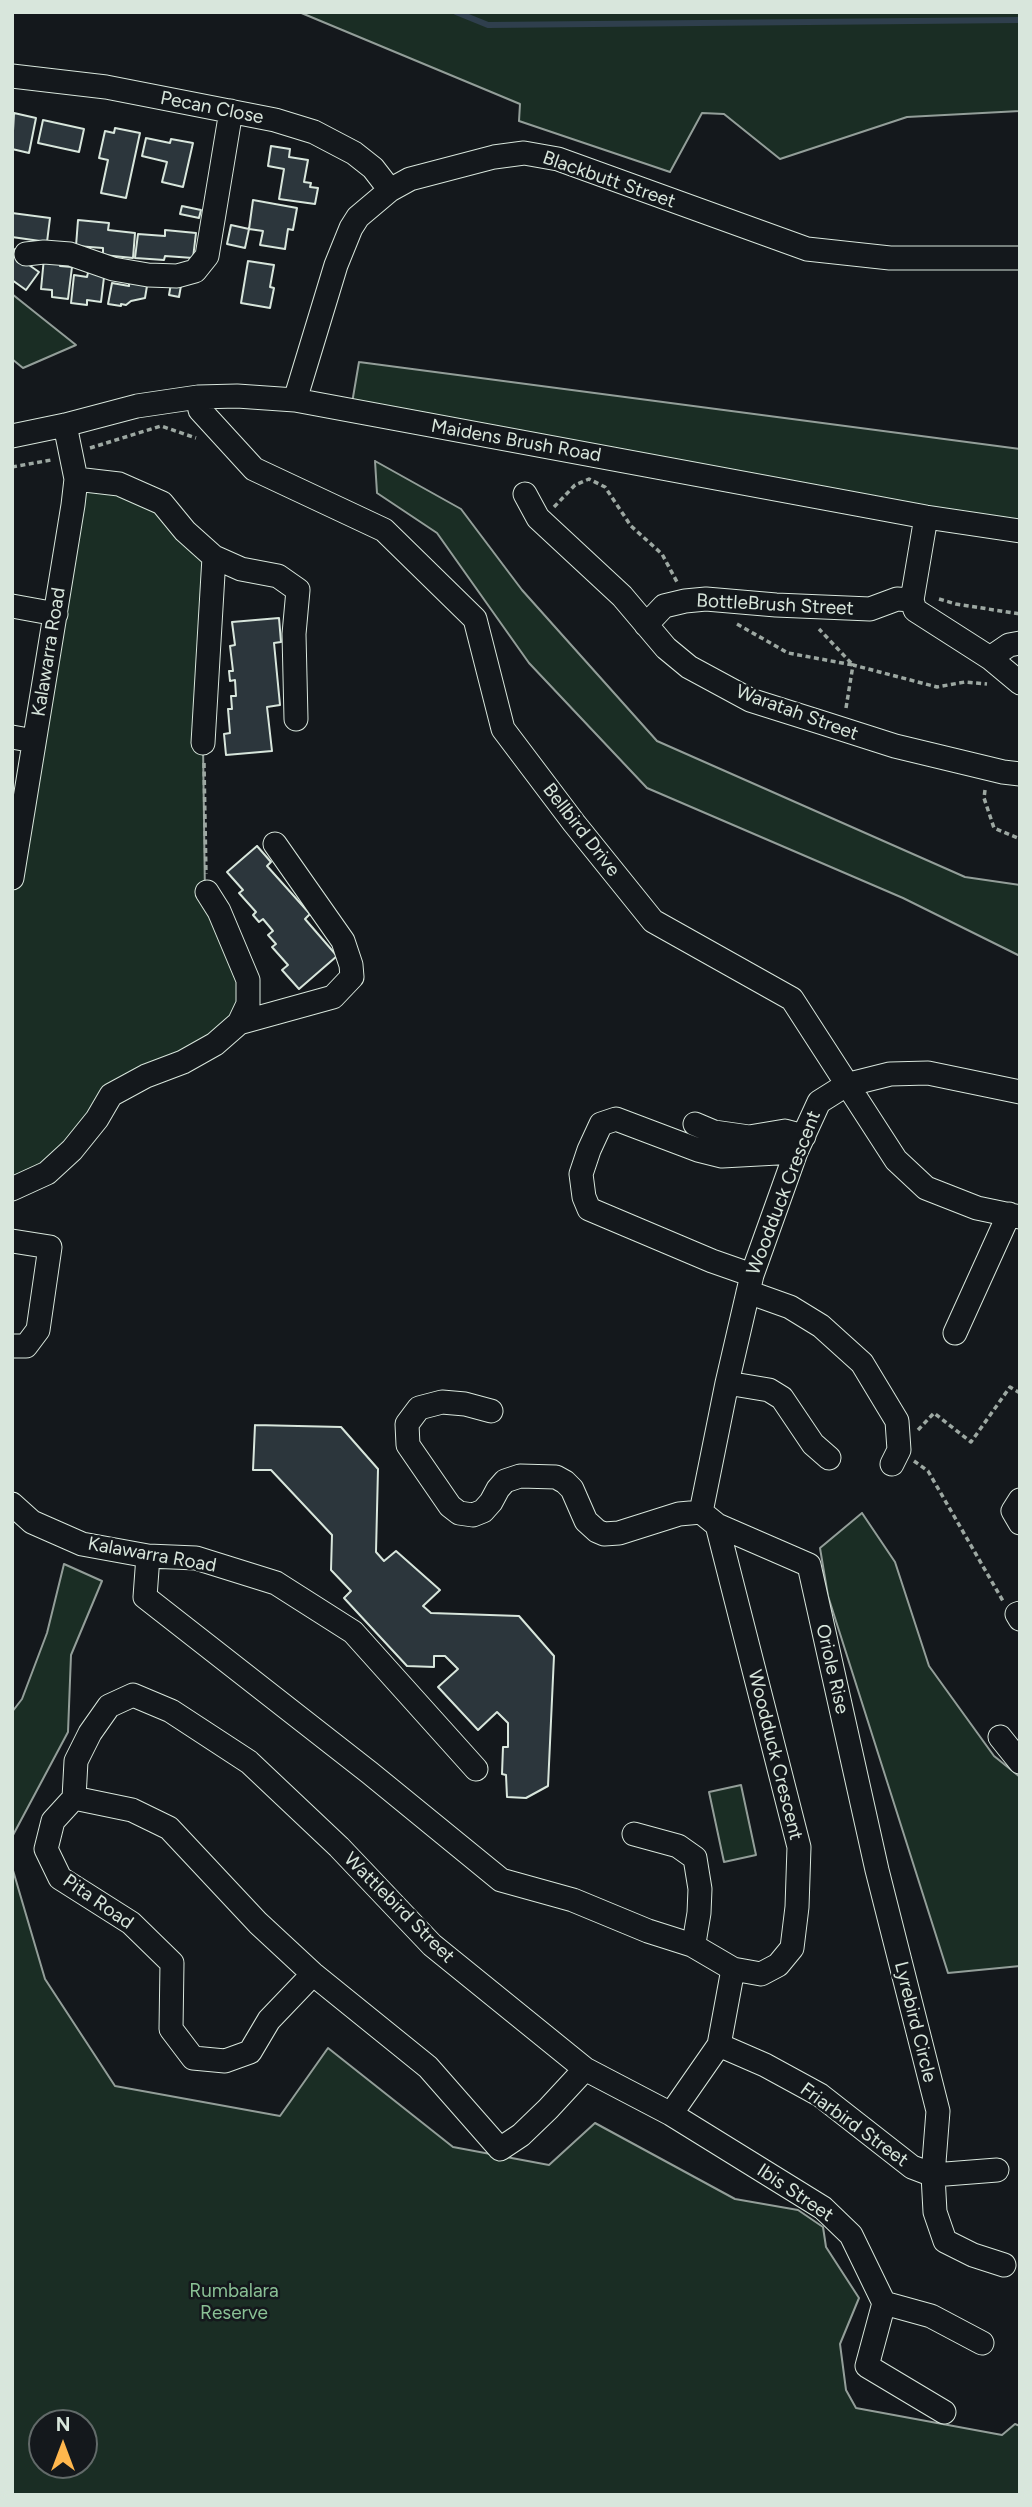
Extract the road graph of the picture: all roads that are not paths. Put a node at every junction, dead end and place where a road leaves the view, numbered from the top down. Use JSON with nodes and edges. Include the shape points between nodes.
{"nodes":[{"id":1,"x":12,"y":76,"type":"edge"},
{"id":2,"x":231,"y":111,"type":"junction"},
{"id":3,"x":390,"y":190,"type":"junction"},
{"id":4,"x":26,"y":254,"type":"dead end"},
{"id":5,"x":1020,"y":258,"type":"edge"},
{"id":6,"x":198,"y":397,"type":"junction"},
{"id":7,"x":295,"y":400,"type":"junction"},
{"id":8,"x":65,"y":425,"type":"junction"},
{"id":9,"x":12,"y":436,"type":"edge"},
{"id":10,"x":86,"y":479,"type":"junction"},
{"id":11,"x":525,"y":494,"type":"dead end"},
{"id":12,"x":926,"y":517,"type":"junction"},
{"id":13,"x":1020,"y":531,"type":"edge"},
{"id":14,"x":214,"y":557,"type":"junction"},
{"id":15,"x":912,"y":600,"type":"junction"},
{"id":16,"x":12,"y":606,"type":"edge"},
{"id":17,"x":56,"y":614,"type":"junction"},
{"id":18,"x":646,"y":625,"type":"junction"},
{"id":19,"x":1020,"y":643,"type":"edge"},
{"id":20,"x":989,"y":658,"type":"junction"},
{"id":21,"x":1020,"y":683,"type":"edge"},
{"id":22,"x":296,"y":719,"type":"dead end"},
{"id":23,"x":23,"y":739,"type":"edge"},
{"id":24,"x":203,"y":743,"type":"road end"},
{"id":25,"x":1020,"y":774,"type":"edge"},
{"id":26,"x":17,"y":824,"type":"edge"},
{"id":27,"x":275,"y":844,"type":"dead end"},
{"id":28,"x":12,"y":878,"type":"edge"},
{"id":29,"x":207,"y":892,"type":"road end"},
{"id":30,"x":239,"y":1023,"type":"junction"},
{"id":31,"x":846,"y":1085,"type":"junction"},
{"id":32,"x":1020,"y":1092,"type":"edge"},
{"id":33,"x":695,"y":1124,"type":"dead end"},
{"id":34,"x":800,"y":1144,"type":"junction"},
{"id":35,"x":12,"y":1189,"type":"edge"},
{"id":36,"x":1014,"y":1215,"type":"edge"},
{"id":37,"x":12,"y":1241,"type":"edge"},
{"id":38,"x":750,"y":1284,"type":"junction"},
{"id":39,"x":955,"y":1333,"type":"dead end"},
{"id":40,"x":12,"y":1346,"type":"edge"},
{"id":41,"x":727,"y":1383,"type":"junction"},
{"id":42,"x":491,"y":1411,"type":"dead end"},
{"id":43,"x":895,"y":1457,"type":"road end"},
{"id":44,"x":829,"y":1458,"type":"dead end"},
{"id":45,"x":1020,"y":1500,"type":"edge"},
{"id":46,"x":12,"y":1504,"type":"edge"},
{"id":47,"x":709,"y":1518,"type":"junction"},
{"id":48,"x":1020,"y":1523,"type":"edge"},
{"id":49,"x":148,"y":1556,"type":"junction"},
{"id":50,"x":1000,"y":1737,"type":"dead end"},
{"id":51,"x":1020,"y":1762,"type":"edge"},
{"id":52,"x":476,"y":1769,"type":"dead end"},
{"id":53,"x":75,"y":1798,"type":"junction"},
{"id":54,"x":634,"y":1834,"type":"dead end"},
{"id":55,"x":877,"y":1870,"type":"joint"},
{"id":56,"x":692,"y":1945,"type":"junction"},
{"id":57,"x":733,"y":1969,"type":"junction"},
{"id":58,"x":313,"y":1974,"type":"junction"},
{"id":59,"x":719,"y":2045,"type":"junction"},
{"id":60,"x":585,"y":2069,"type":"junction"},
{"id":61,"x":671,"y":2114,"type":"junction"},
{"id":62,"x":997,"y":2170,"type":"dead end"},
{"id":63,"x":933,"y":2175,"type":"junction"},
{"id":64,"x":1004,"y":2265,"type":"dead end"},
{"id":65,"x":884,"y":2303,"type":"junction"},
{"id":66,"x":982,"y":2343,"type":"dead end"},
{"id":67,"x":944,"y":2412,"type":"dead end"}],
"edges":[{"from":1,"to":2,"type":"street","name":"Pecan Close","via":[[106,87]]},
{"from":2,"to":3,"type":"street","name":"Pecan Close","via":[[275,120],[335,142],[373,168]]},
{"from":2,"to":4,"type":"street","via":[[207,256],[195,271],[148,275],[70,254]]},
{"from":3,"to":5,"type":"street","name":"Blackbutt Street","via":[[410,179],[524,153],[558,159],[807,249],[890,257]]},
{"from":3,"to":7,"type":"street","name":"Blackbutt Street","via":[[351,228]]},
{"from":6,"to":7,"type":"street","name":"Maidens Brush Road"},
{"from":6,"to":8,"type":"street","name":"Maidens Brush Road","via":[[137,406]]},
{"from":6,"to":31,"type":"street","name":"Bellbird Drive","via":[[200,410],[254,469],[384,530],[475,619],[503,729],[574,823],[653,921],[792,999]]},
{"from":7,"to":12,"type":"street","name":"Maidens Brush Road"},
{"from":8,"to":9,"type":"street","name":"Maidens Brush Road"},
{"from":8,"to":10,"type":"street","name":"Kalawarra Road","via":[[73,456]]},
{"from":10,"to":14,"type":"street","via":[[119,484],[162,503]]},
{"from":10,"to":17,"type":"street","name":"Kalawarra Road"},
{"from":11,"to":18,"type":"street","name":"Waratah Street","via":[[538,518],[622,596]]},
{"from":12,"to":13,"type":"street","name":"Maidens Brush Road"},
{"from":12,"to":15,"type":"street"},
{"from":14,"to":22,"type":"street","via":[[241,569],[278,576],[298,590]]},
{"from":14,"to":24,"type":"street"},
{"from":15,"to":18,"type":"street","name":"BottleBrush Street","via":[[897,599],[870,609],[706,599],[664,606]]},
{"from":15,"to":20,"type":"street","via":[[915,610]]},
{"from":16,"to":17,"type":"street"},
{"from":17,"to":23,"type":"street","name":"Kalawarra Road"},
{"from":18,"to":25,"type":"street","name":"Waratah Street","via":[[689,667],[750,699],[895,746]]},
{"from":19,"to":20,"type":"street"},
{"from":20,"to":21,"type":"street"},
{"from":23,"to":26,"type":"street","name":"Kalawarra Road"},
{"from":26,"to":28,"type":"street","name":"Kalawarra Road"},
{"from":27,"to":30,"type":"street","via":[[343,941],[352,977],[333,997]]},
{"from":29,"to":30,"type":"street","via":[[248,980],[248,1004]]},
{"from":30,"to":35,"type":"street","via":[[215,1044],[183,1062],[111,1095],[72,1150],[47,1173]]},
{"from":31,"to":32,"type":"street","via":[[890,1074],[928,1073]]},
{"from":31,"to":34,"type":"street","name":"Woodduck Crescent","via":[[819,1102]]},
{"from":31,"to":36,"type":"street","name":"Bellbird Drive","via":[[896,1160],[926,1188],[977,1208]]},
{"from":33,"to":34,"type":"street","via":[[749,1137],[785,1131]]},
{"from":34,"to":38,"type":"street","name":"Woodduck Crescent"},
{"from":34,"to":38,"type":"street","via":[[722,1156],[616,1119],[601,1124],[589,1150],[581,1174],[589,1209],[712,1261]]},
{"from":36,"to":39,"type":"street"},
{"from":37,"to":40,"type":"street","via":[[50,1247],[38,1330],[26,1346]]},
{"from":38,"to":41,"type":"street","name":"Woodduck Crescent"},
{"from":38,"to":43,"type":"street","via":[[821,1326],[862,1363],[897,1422]]},
{"from":41,"to":44,"type":"street","via":[[769,1390],[782,1398],[813,1444]]},
{"from":41,"to":47,"type":"street","name":"Woodduck Crescent"},
{"from":42,"to":47,"type":"street","via":[[442,1402],[419,1408],[407,1424],[408,1446],[459,1513],[484,1511],[505,1481],[520,1476],[556,1477],[565,1482],[586,1521],[604,1534],[679,1514]]},
{"from":45,"to":48,"type":"street","via":[[1013,1511]]},
{"from":46,"to":49,"type":"street","name":"Kalawarra Road","via":[[32,1522],[82,1544]]},
{"from":47,"to":55,"type":"street","name":"Oriole Rise","via":[[808,1565]]},
{"from":47,"to":57,"type":"street","name":"Woodduck Crescent","via":[[799,1847],[792,1948],[778,1965],[761,1974]]},
{"from":49,"to":52,"type":"street","name":"Kalawarra Road","via":[[196,1558],[276,1583],[353,1632]]},
{"from":49,"to":56,"type":"street","name":"Woodduck Crescent","via":[[145,1597],[501,1880],[573,1900]]},
{"from":50,"to":51,"type":"street"},
{"from":53,"to":58,"type":"street","via":[[132,1810],[169,1828]]},
{"from":53,"to":58,"type":"street","name":"Pita Road","via":[[53,1821],[46,1849],[60,1878],[131,1923],[172,1963],[171,2029],[193,2058],[225,2060],[250,2052],[269,2020]]},
{"from":53,"to":60,"type":"street","name":"Wattlebird Street","via":[[76,1761],[109,1706],[134,1695],[171,1711],[249,1762],[339,1847],[432,1945]]},
{"from":54,"to":56,"type":"street","via":[[678,1846],[695,1858],[700,1889]]},
{"from":55,"to":63,"type":"street","name":"Lyrebird Circle","via":[[938,2111]]},
{"from":56,"to":57,"type":"street","name":"Woodduck Crescent"},
{"from":57,"to":59,"type":"street"},
{"from":58,"to":60,"type":"street","via":[[428,2067],[500,2149],[521,2135]]},
{"from":59,"to":61,"type":"street"},
{"from":59,"to":63,"type":"street","name":"Friarbird Street","via":[[820,2095],[912,2167]]},
{"from":60,"to":61,"type":"street","name":"Wattlebird Street"},
{"from":61,"to":65,"type":"street","name":"Ibis Street","via":[[824,2208],[851,2235]]},
{"from":62,"to":63,"type":"street","name":"Friarbird Street"},
{"from":63,"to":64,"type":"street","name":"Lyrebird Circle","via":[[935,2213],[945,2241]]},
{"from":65,"to":66,"type":"street","via":[[930,2316]]},
{"from":65,"to":67,"type":"street","via":[[867,2366]]}]}
